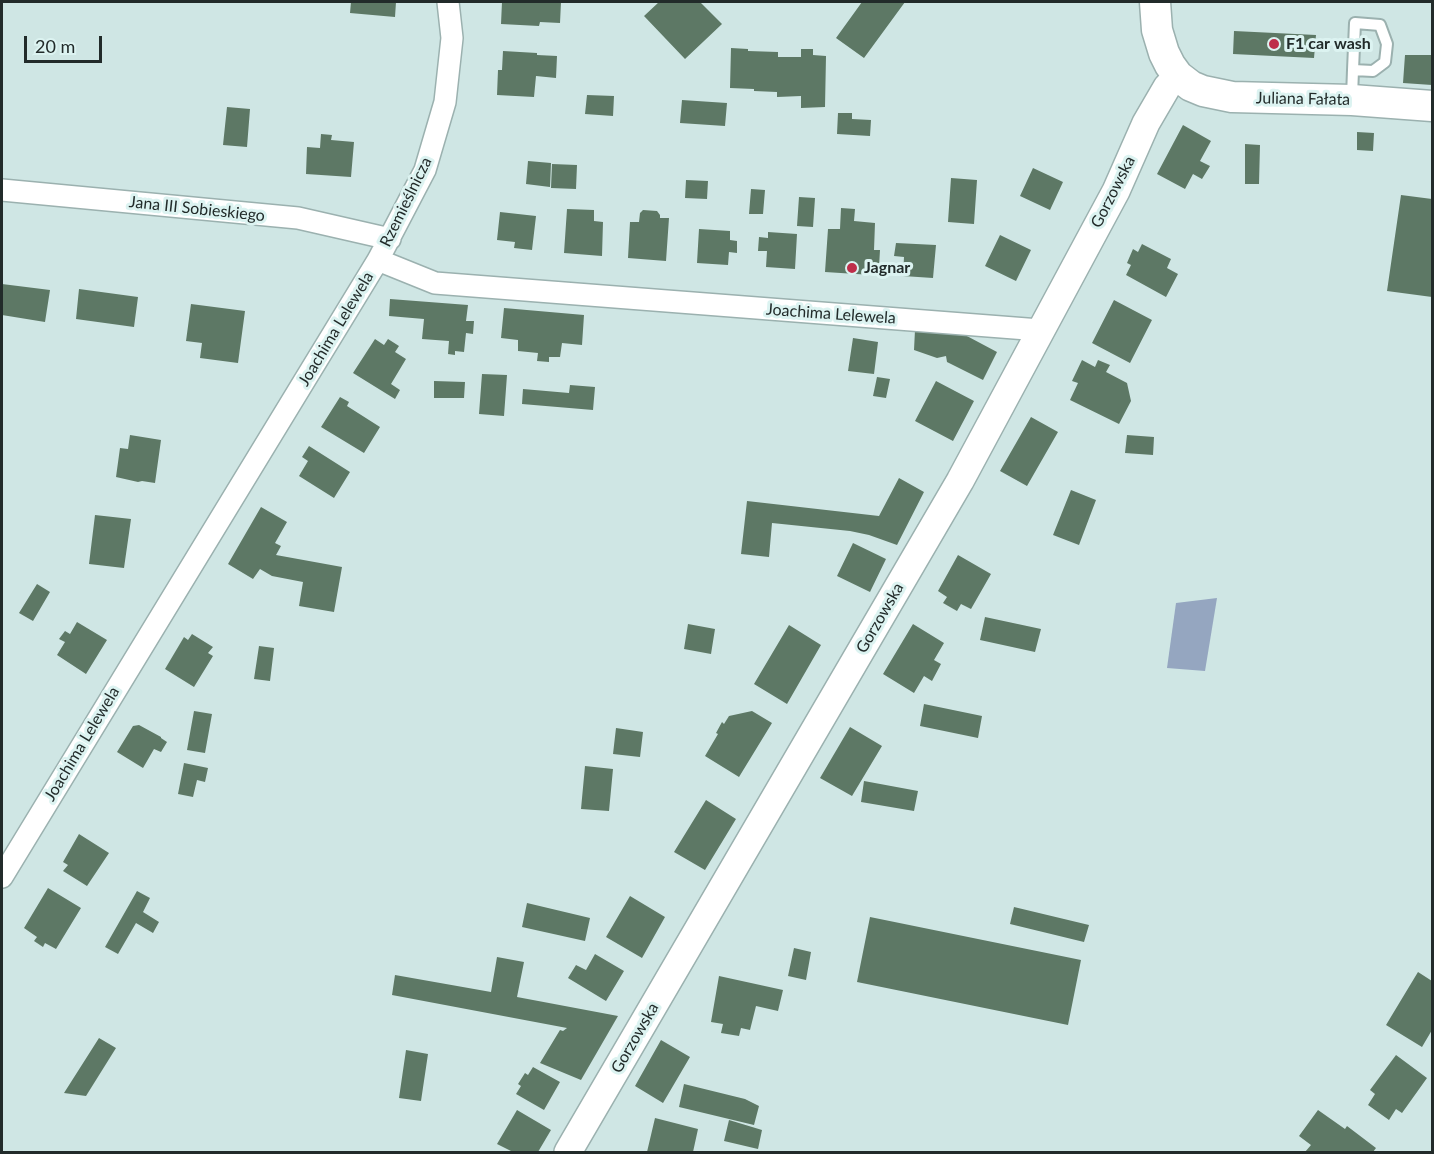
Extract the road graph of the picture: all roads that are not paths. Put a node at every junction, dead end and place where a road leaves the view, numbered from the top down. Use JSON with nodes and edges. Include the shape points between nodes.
{"nodes":[{"id":1,"x":448,"y":2,"type":"edge"},
{"id":2,"x":1155,"y":2,"type":"edge"},
{"id":3,"x":1353,"y":70,"type":"junction"},
{"id":4,"x":1178,"y":76,"type":"junction"},
{"id":5,"x":1352,"y":100,"type":"junction"},
{"id":6,"x":1432,"y":106,"type":"edge"},
{"id":7,"x":2,"y":190,"type":"edge"},
{"id":8,"x":390,"y":239,"type":"junction"},
{"id":9,"x":378,"y":260,"type":"junction"},
{"id":10,"x":1040,"y":330,"type":"junction"},
{"id":11,"x":2,"y":877,"type":"edge"},
{"id":12,"x":568,"y":1152,"type":"edge"}],
"edges":[{"from":1,"to":8,"type":"street","name":"Rzemieślnicza","via":[[452,38],[444,102],[425,170]]},
{"from":2,"to":4,"type":"main road","via":[[1164,53]]},
{"from":3,"to":3,"type":"lane","via":[[1373,71],[1385,62],[1387,44],[1380,25],[1355,23]]},
{"from":3,"to":5,"type":"lane"},
{"from":4,"to":5,"type":"main road","name":"Juliana Fałata","via":[[1203,91],[1232,97]]},
{"from":4,"to":10,"type":"street","name":"Gorzowska","via":[[1146,123],[1116,191]]},
{"from":5,"to":6,"type":"main road","name":"Juliana Fałata"},
{"from":7,"to":8,"type":"street","name":"Jana III Sobieskiego","via":[[298,218]]},
{"from":8,"to":9,"type":"street","name":"Rzemieślnicza"},
{"from":9,"to":10,"type":"street","name":"Joachima Lelewela","via":[[435,283]]},
{"from":9,"to":11,"type":"street","name":"Joachima Lelewela"},
{"from":10,"to":12,"type":"street","name":"Gorzowska","via":[[960,481]]}]}
